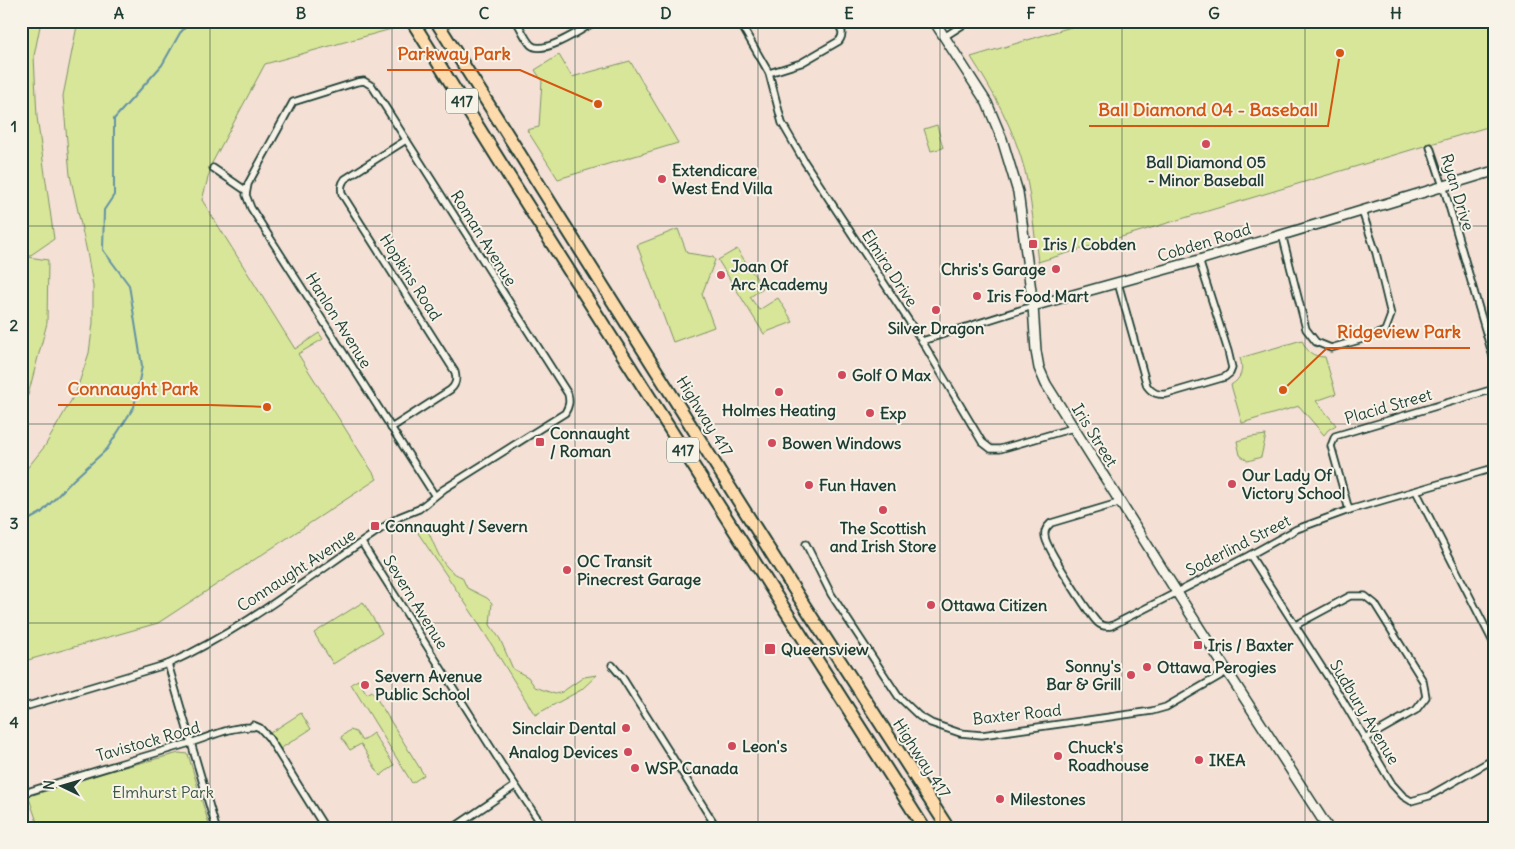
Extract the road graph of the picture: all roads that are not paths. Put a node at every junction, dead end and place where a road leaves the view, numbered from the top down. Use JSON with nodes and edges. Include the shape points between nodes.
{"nodes":[{"id":1,"x":412,"y":21,"type":"edge"},
{"id":2,"x":436,"y":21,"type":"edge"},
{"id":3,"x":516,"y":21,"type":"edge"},
{"id":4,"x":596,"y":21,"type":"edge"},
{"id":5,"x":738,"y":21,"type":"edge"},
{"id":6,"x":836,"y":21,"type":"edge"},
{"id":7,"x":934,"y":21,"type":"edge"},
{"id":8,"x":969,"y":21,"type":"edge"},
{"id":9,"x":944,"y":37,"type":"junction"},
{"id":10,"x":769,"y":73,"type":"junction"},
{"id":11,"x":406,"y":140,"type":"junction"},
{"id":12,"x":1430,"y":147,"type":"dead end"},
{"id":13,"x":213,"y":168,"type":"dead end"},
{"id":14,"x":1494,"y":171,"type":"edge"},
{"id":15,"x":1443,"y":186,"type":"junction"},
{"id":16,"x":245,"y":190,"type":"junction"},
{"id":17,"x":1362,"y":211,"type":"junction"},
{"id":18,"x":1282,"y":234,"type":"junction"},
{"id":19,"x":1199,"y":260,"type":"junction"},
{"id":20,"x":1118,"y":283,"type":"junction"},
{"id":21,"x":1033,"y":306,"type":"junction"},
{"id":22,"x":922,"y":341,"type":"junction"},
{"id":23,"x":1494,"y":360,"type":"edge"},
{"id":24,"x":1494,"y":389,"type":"edge"},
{"id":25,"x":565,"y":413,"type":"joint"},
{"id":26,"x":391,"y":428,"type":"junction"},
{"id":27,"x":1073,"y":428,"type":"junction"},
{"id":28,"x":1494,"y":468,"type":"edge"},
{"id":29,"x":1416,"y":491,"type":"junction"},
{"id":30,"x":435,"y":496,"type":"junction"},
{"id":31,"x":1120,"y":501,"type":"junction"},
{"id":32,"x":1349,"y":510,"type":"junction"},
{"id":33,"x":362,"y":543,"type":"junction"},
{"id":34,"x":806,"y":544,"type":"dead end"},
{"id":35,"x":1250,"y":555,"type":"junction"},
{"id":36,"x":1176,"y":592,"type":"junction"},
{"id":37,"x":1296,"y":625,"type":"junction"},
{"id":38,"x":1494,"y":644,"type":"edge"},
{"id":39,"x":168,"y":664,"type":"junction"},
{"id":40,"x":612,"y":665,"type":"dead end"},
{"id":41,"x":1228,"y":671,"type":"junction"},
{"id":42,"x":21,"y":708,"type":"edge"},
{"id":43,"x":1365,"y":739,"type":"junction"},
{"id":44,"x":191,"y":743,"type":"junction"},
{"id":45,"x":1494,"y":760,"type":"edge"},
{"id":46,"x":515,"y":786,"type":"junction"},
{"id":47,"x":21,"y":794,"type":"edge"},
{"id":48,"x":923,"y":827,"type":"edge"},
{"id":49,"x":216,"y":828,"type":"edge"},
{"id":50,"x":325,"y":828,"type":"edge"},
{"id":51,"x":453,"y":828,"type":"edge"},
{"id":52,"x":544,"y":828,"type":"edge"},
{"id":53,"x":717,"y":828,"type":"edge"},
{"id":54,"x":948,"y":828,"type":"edge"},
{"id":55,"x":1328,"y":828,"type":"edge"}],
"edges":[{"from":1,"to":48,"type":"highway","number":"417"},
{"from":2,"to":54,"type":"highway","name":"Highway 417","number":"417"},
{"from":3,"to":4,"type":"street","via":[[532,45],[540,48],[555,44]]},
{"from":5,"to":10,"type":"street","name":"Elmira Drive"},
{"from":6,"to":10,"type":"street","via":[[842,32],[840,41],[801,63]]},
{"from":7,"to":9,"type":"street","name":"Iris Street"},
{"from":8,"to":9,"type":"street"},
{"from":9,"to":21,"type":"street","name":"Iris Street","via":[[987,103],[1002,139],[1018,192]]},
{"from":10,"to":22,"type":"street","name":"Elmira Drive","via":[[782,123]]},
{"from":11,"to":16,"type":"street","name":"Roman Avenue","via":[[372,86],[357,82],[293,102]]},
{"from":11,"to":25,"type":"street","name":"Roman Avenue","via":[[568,394],[569,407]]},
{"from":11,"to":26,"type":"street","name":"Hopkins Road","via":[[345,179],[341,190],[457,377],[450,390]]},
{"from":12,"to":15,"type":"street","name":"Ryan Drive"},
{"from":13,"to":16,"type":"street"},
{"from":14,"to":15,"type":"street","name":"Cobden Road"},
{"from":15,"to":17,"type":"street","name":"Cobden Road"},
{"from":15,"to":23,"type":"street","name":"Ryan Drive"},
{"from":16,"to":26,"type":"street","name":"Hanlon Avenue","via":[[251,208]]},
{"from":17,"to":18,"type":"street","name":"Cobden Road"},
{"from":17,"to":18,"type":"street","via":[[1391,315],[1385,330],[1331,348],[1316,342],[1306,329]]},
{"from":18,"to":19,"type":"street","name":"Cobden Road"},
{"from":19,"to":20,"type":"street","name":"Cobden Road"},
{"from":19,"to":20,"type":"street","via":[[1232,368],[1225,377],[1160,395],[1152,393],[1147,386]]},
{"from":20,"to":21,"type":"street","name":"Cobden Road"},
{"from":21,"to":22,"type":"street","name":"Cobden Road"},
{"from":21,"to":27,"type":"street","name":"Iris Street","via":[[1039,368]]},
{"from":22,"to":27,"type":"street","name":"Elmira Drive","via":[[973,429],[991,449]]},
{"from":24,"to":32,"type":"street","name":"Placid Street","via":[[1335,436],[1331,446]]},
{"from":25,"to":30,"type":"street","name":"Connaught Avenue"},
{"from":26,"to":30,"type":"street","name":"Hanlon Avenue"},
{"from":27,"to":31,"type":"street","name":"Iris Street"},
{"from":28,"to":29,"type":"street","name":"Soderlind Street"},
{"from":29,"to":32,"type":"street","name":"Soderlind Street"},
{"from":29,"to":38,"type":"street"},
{"from":30,"to":33,"type":"street","name":"Connaught Avenue"},
{"from":31,"to":36,"type":"street","name":"Iris Street"},
{"from":31,"to":36,"type":"street","name":"Soderlind Street","via":[[1051,523],[1045,529],[1044,538],[1050,550],[1088,611],[1105,627]]},
{"from":32,"to":35,"type":"street","name":"Soderlind Street","via":[[1297,529]]},
{"from":33,"to":39,"type":"street","name":"Connaught Avenue","via":[[246,619]]},
{"from":33,"to":46,"type":"street","name":"Severn Avenue"},
{"from":34,"to":41,"type":"street","name":"Baxter Road","via":[[832,594],[898,696],[919,716],[948,730],[982,735],[1152,712]]},
{"from":35,"to":36,"type":"street","name":"Soderlind Street"},
{"from":35,"to":37,"type":"street","name":"Sudbury Avenue"},
{"from":36,"to":41,"type":"street","name":"Iris Street"},
{"from":37,"to":43,"type":"street","name":"Sudbury Avenue"},
{"from":37,"to":43,"type":"street","via":[[1350,596],[1366,596],[1375,604],[1423,681],[1426,697],[1416,710]]},
{"from":39,"to":42,"type":"street","name":"Connaught Avenue"},
{"from":39,"to":44,"type":"street"},
{"from":40,"to":53,"type":"street"},
{"from":41,"to":55,"type":"street","name":"Iris Street"},
{"from":43,"to":45,"type":"street","name":"Sudbury Avenue","via":[[1392,784],[1411,801],[1428,796]]},
{"from":44,"to":47,"type":"street","name":"Tavistock Road"},
{"from":44,"to":49,"type":"street"},
{"from":44,"to":50,"type":"street","name":"Tavistock Road","via":[[240,726],[260,728]]},
{"from":46,"to":51,"type":"street"},
{"from":46,"to":52,"type":"street","name":"Severn Avenue"}]}
